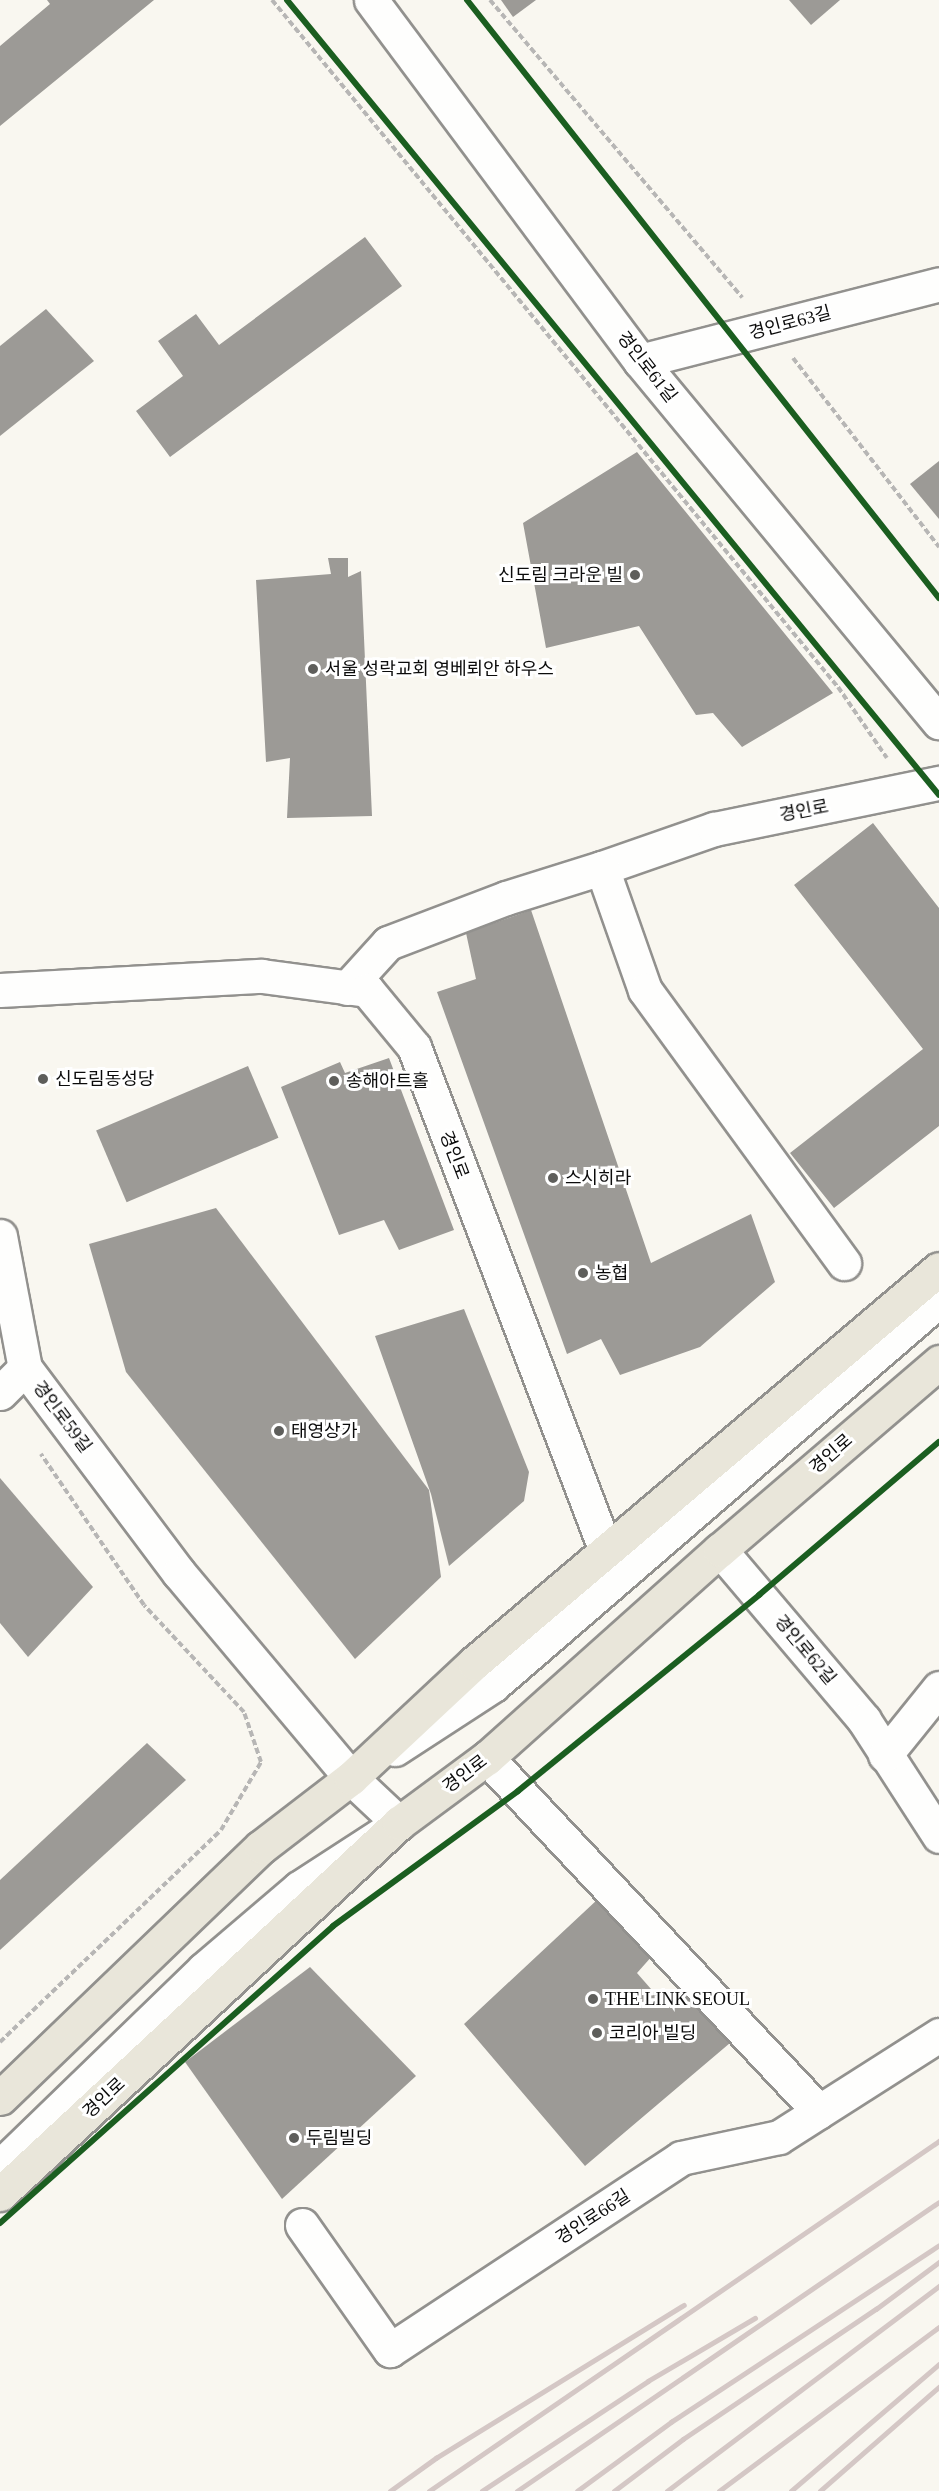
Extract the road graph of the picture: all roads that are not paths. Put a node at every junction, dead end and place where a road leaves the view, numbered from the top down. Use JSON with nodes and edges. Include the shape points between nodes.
{"nodes":[{"id":1,"x":371,"y":0,"type":"edge"},
{"id":2,"x":939,"y":284,"type":"edge"},
{"id":3,"x":640,"y":361,"type":"junction"},
{"id":4,"x":939,"y":722,"type":"edge"},
{"id":5,"x":924,"y":786,"type":"edge"},
{"id":6,"x":602,"y":868,"type":"junction"},
{"id":7,"x":347,"y":988,"type":"junction"},
{"id":8,"x":0,"y":990,"type":"edge"},
{"id":9,"x":0,"y":1236,"type":"edge"},
{"id":10,"x":844,"y":1263,"type":"dead end"},
{"id":11,"x":939,"y":1269,"type":"edge"},
{"id":12,"x":939,"y":1300,"type":"edge"},
{"id":13,"x":939,"y":1362,"type":"edge"},
{"id":14,"x":25,"y":1368,"type":"junction"},
{"id":15,"x":0,"y":1393,"type":"edge"},
{"id":16,"x":720,"y":1550,"type":"junction"},
{"id":17,"x":606,"y":1551,"type":"junction"},
{"id":18,"x":939,"y":1688,"type":"edge"},
{"id":19,"x":885,"y":1755,"type":"junction"},
{"id":20,"x":487,"y":1758,"type":"junction"},
{"id":21,"x":351,"y":1778,"type":"junction"},
{"id":22,"x":399,"y":1823,"type":"junction"},
{"id":23,"x":939,"y":1836,"type":"edge"},
{"id":24,"x":939,"y":2035,"type":"edge"},
{"id":25,"x":0,"y":2098,"type":"edge"},
{"id":26,"x":819,"y":2111,"type":"junction"},
{"id":27,"x":0,"y":2167,"type":"edge"},
{"id":28,"x":0,"y":2194,"type":"edge"},
{"id":29,"x":302,"y":2225,"type":"dead end"}],
"edges":[{"from":1,"to":3,"type":"street","name":"경인로61길"},
{"from":2,"to":3,"type":"street","name":"경인로63길"},
{"from":3,"to":4,"type":"street","name":"경인로61길"},
{"from":5,"to":6,"type":"street","name":"경인로","via":[[714,829]]},
{"from":6,"to":7,"type":"street","name":"경인로","via":[[506,898],[388,944]]},
{"from":6,"to":10,"type":"street","via":[[645,990]]},
{"from":7,"to":8,"type":"street","name":"경인로","via":[[262,976]]},
{"from":7,"to":17,"type":"street","name":"경인로","via":[[367,990],[414,1047]]},
{"from":9,"to":14,"type":"street","name":"경인로59길"},
{"from":11,"to":17,"type":"main road"},
{"from":12,"to":21,"type":"street","via":[[492,1685]]},
{"from":13,"to":16,"type":"main road","name":"경인로"},
{"from":14,"to":15,"type":"street"},
{"from":14,"to":21,"type":"street","name":"경인로59길","via":[[179,1573]]},
{"from":16,"to":19,"type":"street","name":"경인로62길","via":[[864,1720]]},
{"from":16,"to":20,"type":"main road","name":"경인로"},
{"from":17,"to":21,"type":"main road","via":[[474,1663]]},
{"from":18,"to":19,"type":"street"},
{"from":19,"to":23,"type":"street","name":"경인로62길"},
{"from":20,"to":22,"type":"main road","name":"경인로"},
{"from":20,"to":26,"type":"street"},
{"from":21,"to":22,"type":"street","name":"경인로59길"},
{"from":21,"to":25,"type":"main road","via":[[261,1847]]},
{"from":22,"to":27,"type":"street","via":[[299,1888],[221,1954]]},
{"from":22,"to":28,"type":"main road","name":"경인로"},
{"from":24,"to":26,"type":"street","name":"경인로66길"},
{"from":26,"to":29,"type":"street","name":"경인로66길","via":[[779,2137],[681,2158],[390,2350]]}]}
